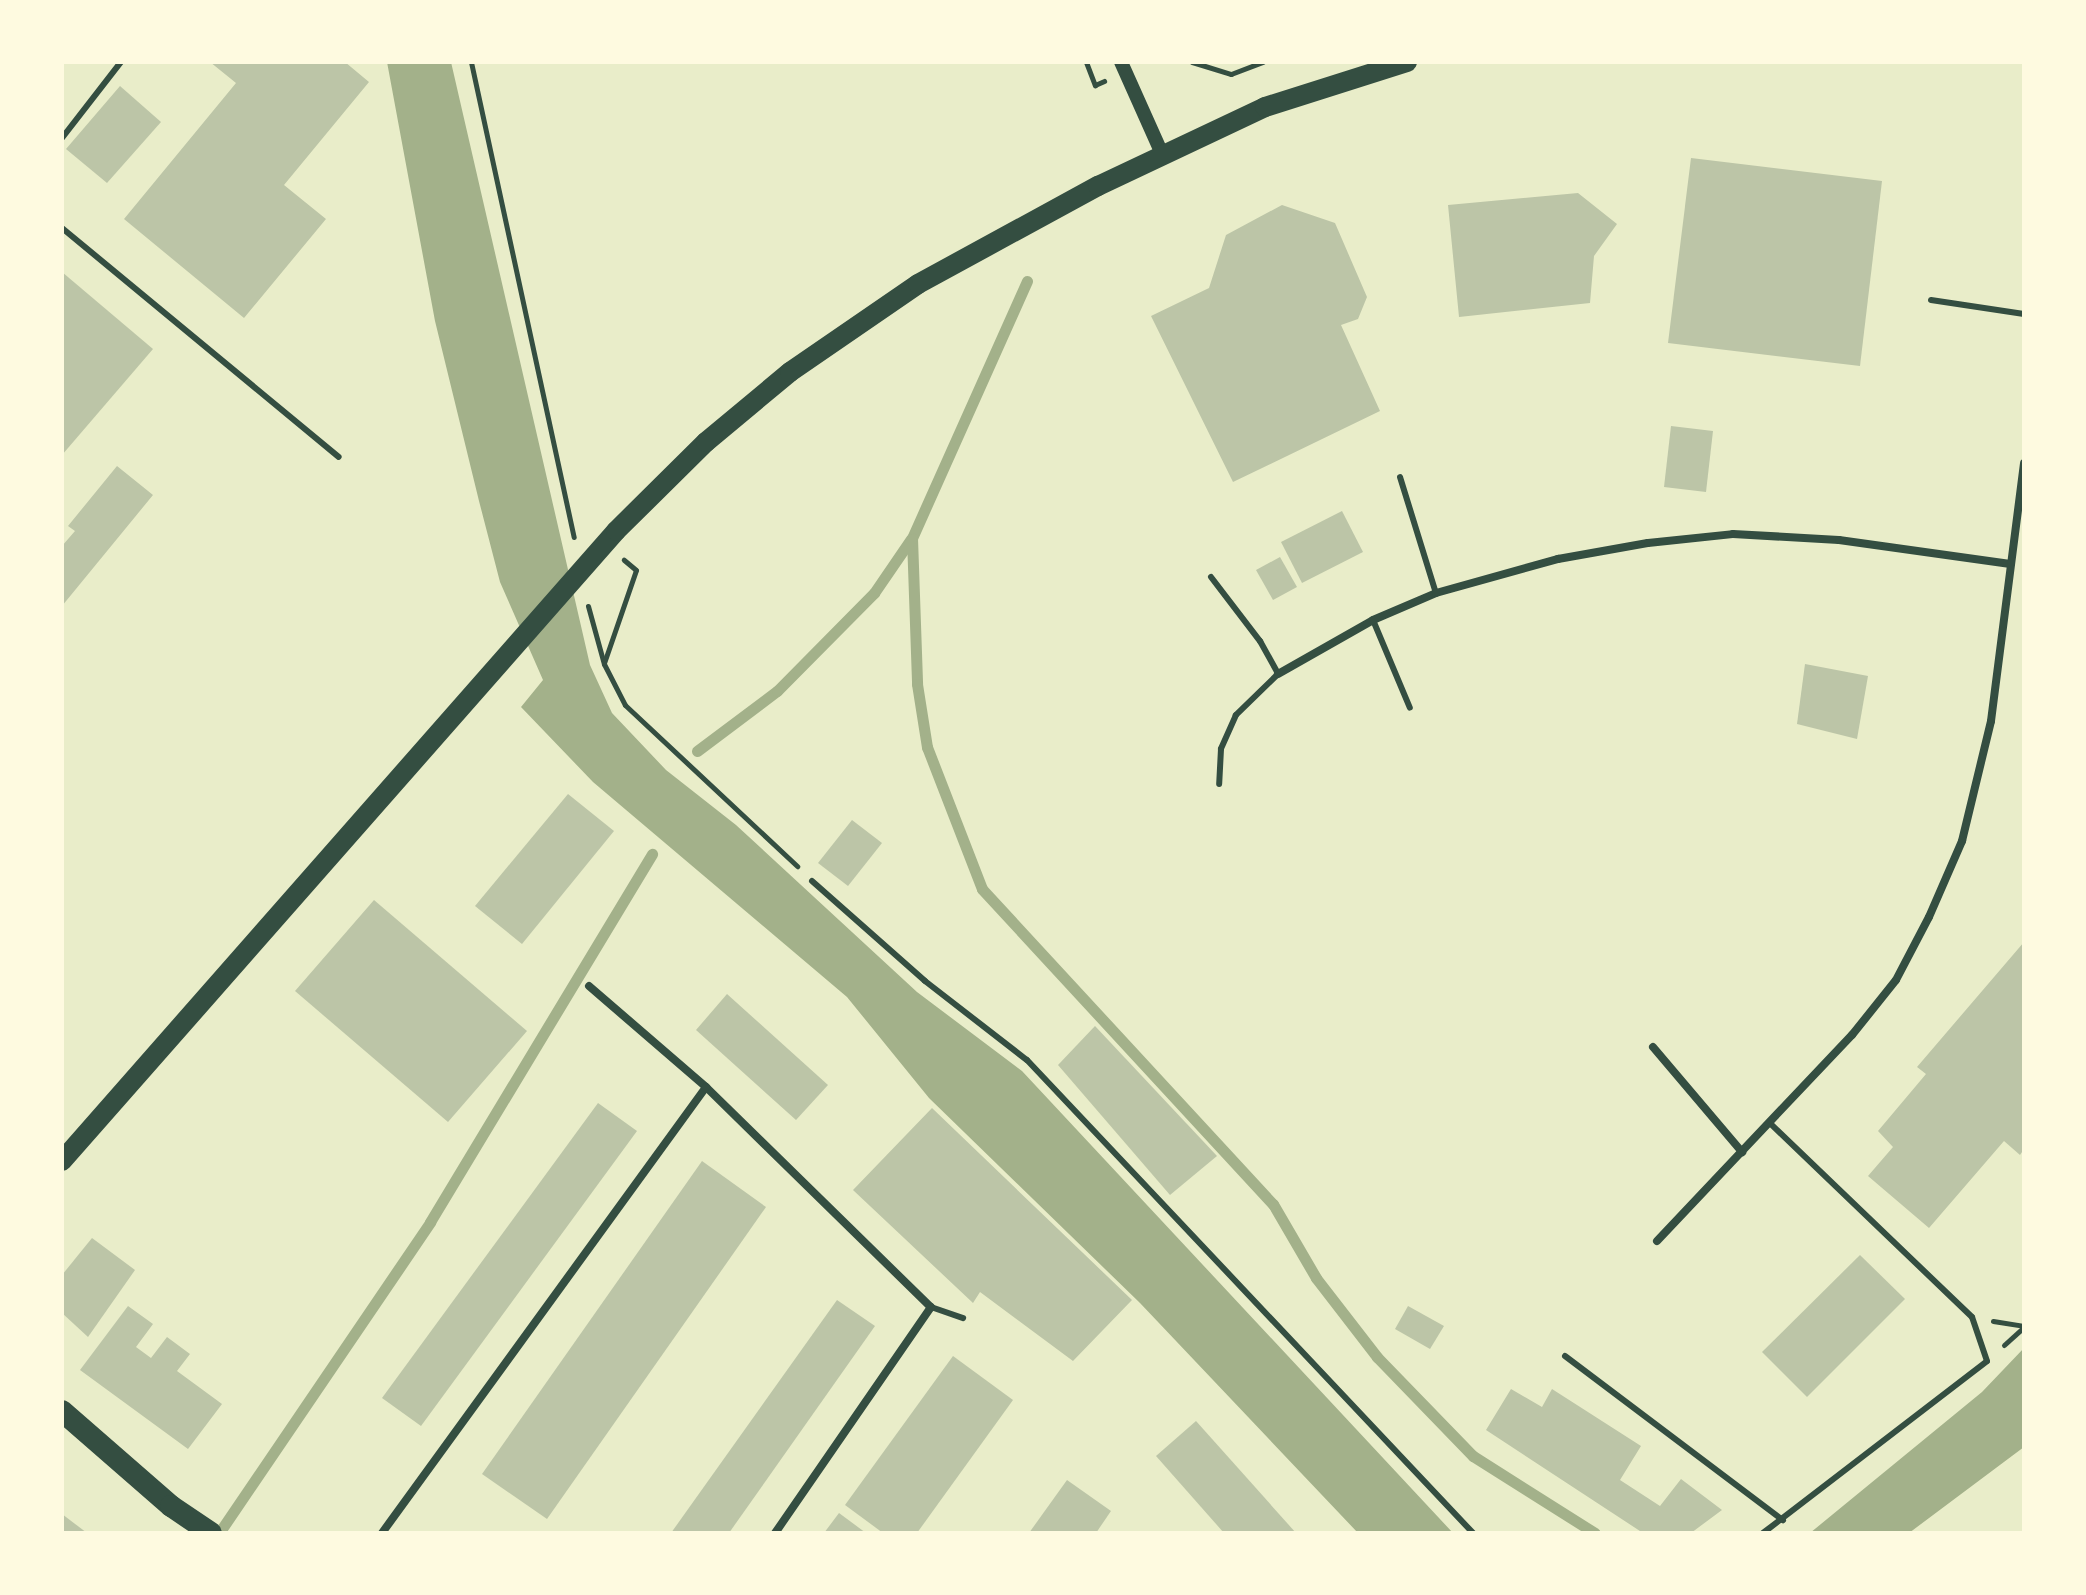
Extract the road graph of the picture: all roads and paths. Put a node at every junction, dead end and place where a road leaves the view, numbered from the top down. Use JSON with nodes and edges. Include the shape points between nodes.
{"nodes":[{"id":1,"x":106,"y":62,"type":"edge"},
{"id":2,"x":121,"y":62,"type":"edge"},
{"id":3,"x":471,"y":62,"type":"edge"},
{"id":4,"x":1086,"y":62,"type":"edge"},
{"id":5,"x":1121,"y":62,"type":"edge"},
{"id":6,"x":1192,"y":62,"type":"edge"},
{"id":7,"x":1263,"y":62,"type":"edge"},
{"id":8,"x":1407,"y":62,"type":"edge"},
{"id":9,"x":115,"y":69,"type":"junction"},
{"id":10,"x":1095,"y":85,"type":"dead end"},
{"id":11,"x":62,"y":138,"type":"edge"},
{"id":12,"x":1163,"y":156,"type":"junction"},
{"id":13,"x":62,"y":228,"type":"edge"},
{"id":14,"x":1931,"y":300,"type":"dead end"},
{"id":15,"x":2024,"y":314,"type":"edge"},
{"id":16,"x":339,"y":457,"type":"dead end"},
{"id":17,"x":2024,"y":463,"type":"edge"},
{"id":18,"x":1400,"y":477,"type":"dead end"},
{"id":19,"x":605,"y":543,"type":"junction"},
{"id":20,"x":577,"y":553,"type":"dead end"},
{"id":21,"x":2010,"y":564,"type":"junction"},
{"id":22,"x":1211,"y":577,"type":"dead end"},
{"id":23,"x":1436,"y":593,"type":"junction"},
{"id":24,"x":587,"y":599,"type":"dead end"},
{"id":25,"x":1373,"y":620,"type":"junction"},
{"id":26,"x":604,"y":664,"type":"junction"},
{"id":27,"x":1278,"y":674,"type":"junction"},
{"id":28,"x":1410,"y":708,"type":"dead end"},
{"id":29,"x":1219,"y":784,"type":"dead end"},
{"id":30,"x":812,"y":881,"type":"joint"},
{"id":31,"x":589,"y":986,"type":"dead end"},
{"id":32,"x":1653,"y":1047,"type":"dead end"},
{"id":33,"x":706,"y":1087,"type":"junction"},
{"id":34,"x":1770,"y":1123,"type":"junction"},
{"id":35,"x":1742,"y":1152,"type":"junction"},
{"id":36,"x":62,"y":1161,"type":"edge"},
{"id":37,"x":1657,"y":1241,"type":"dead end"},
{"id":38,"x":931,"y":1307,"type":"junction"},
{"id":39,"x":963,"y":1318,"type":"dead end"},
{"id":40,"x":1565,"y":1356,"type":"dead end"},
{"id":41,"x":62,"y":1411,"type":"edge"},
{"id":42,"x":1783,"y":1520,"type":"junction"},
{"id":43,"x":207,"y":1530,"type":"edge"},
{"id":44,"x":382,"y":1533,"type":"edge"},
{"id":45,"x":775,"y":1533,"type":"edge"},
{"id":46,"x":1473,"y":1533,"type":"edge"},
{"id":47,"x":1763,"y":1533,"type":"edge"}],
"edges":[{"from":1,"to":9,"type":"lane"},
{"from":2,"to":9,"type":"lane"},
{"from":3,"to":20,"type":"path"},
{"from":4,"to":10,"type":"path"},
{"from":5,"to":12,"type":"street"},
{"from":6,"to":7,"type":"path","via":[[1231,74]]},
{"from":8,"to":12,"type":"main road","via":[[1291,97]]},
{"from":9,"to":11,"type":"lane"},
{"from":12,"to":19,"type":"main road","via":[[918,284],[790,372],[706,442]]},
{"from":13,"to":16,"type":"lane"},
{"from":14,"to":15,"type":"lane"},
{"from":17,"to":21,"type":"street"},
{"from":18,"to":23,"type":"lane"},
{"from":19,"to":26,"type":"path","via":[[636,570]]},
{"from":19,"to":36,"type":"main road"},
{"from":21,"to":23,"type":"street","via":[[1839,540],[1733,534],[1558,559]]},
{"from":21,"to":34,"type":"street","via":[[1991,721],[1962,841],[1896,980]]},
{"from":22,"to":27,"type":"lane"},
{"from":23,"to":25,"type":"street"},
{"from":24,"to":26,"type":"path"},
{"from":25,"to":27,"type":"street"},
{"from":25,"to":28,"type":"lane"},
{"from":26,"to":30,"type":"path","via":[[625,705]]},
{"from":27,"to":29,"type":"lane","via":[[1236,715],[1221,749]]},
{"from":30,"to":46,"type":"lane","via":[[925,981],[1027,1060]]},
{"from":31,"to":33,"type":"street"},
{"from":32,"to":35,"type":"street"},
{"from":33,"to":38,"type":"street"},
{"from":33,"to":44,"type":"street"},
{"from":34,"to":35,"type":"street"},
{"from":34,"to":42,"type":"lane","via":[[1972,1317],[1987,1361]]},
{"from":35,"to":37,"type":"street"},
{"from":38,"to":39,"type":"lane"},
{"from":38,"to":45,"type":"street"},
{"from":40,"to":42,"type":"lane"},
{"from":41,"to":43,"type":"highway"},
{"from":42,"to":47,"type":"lane"}]}
